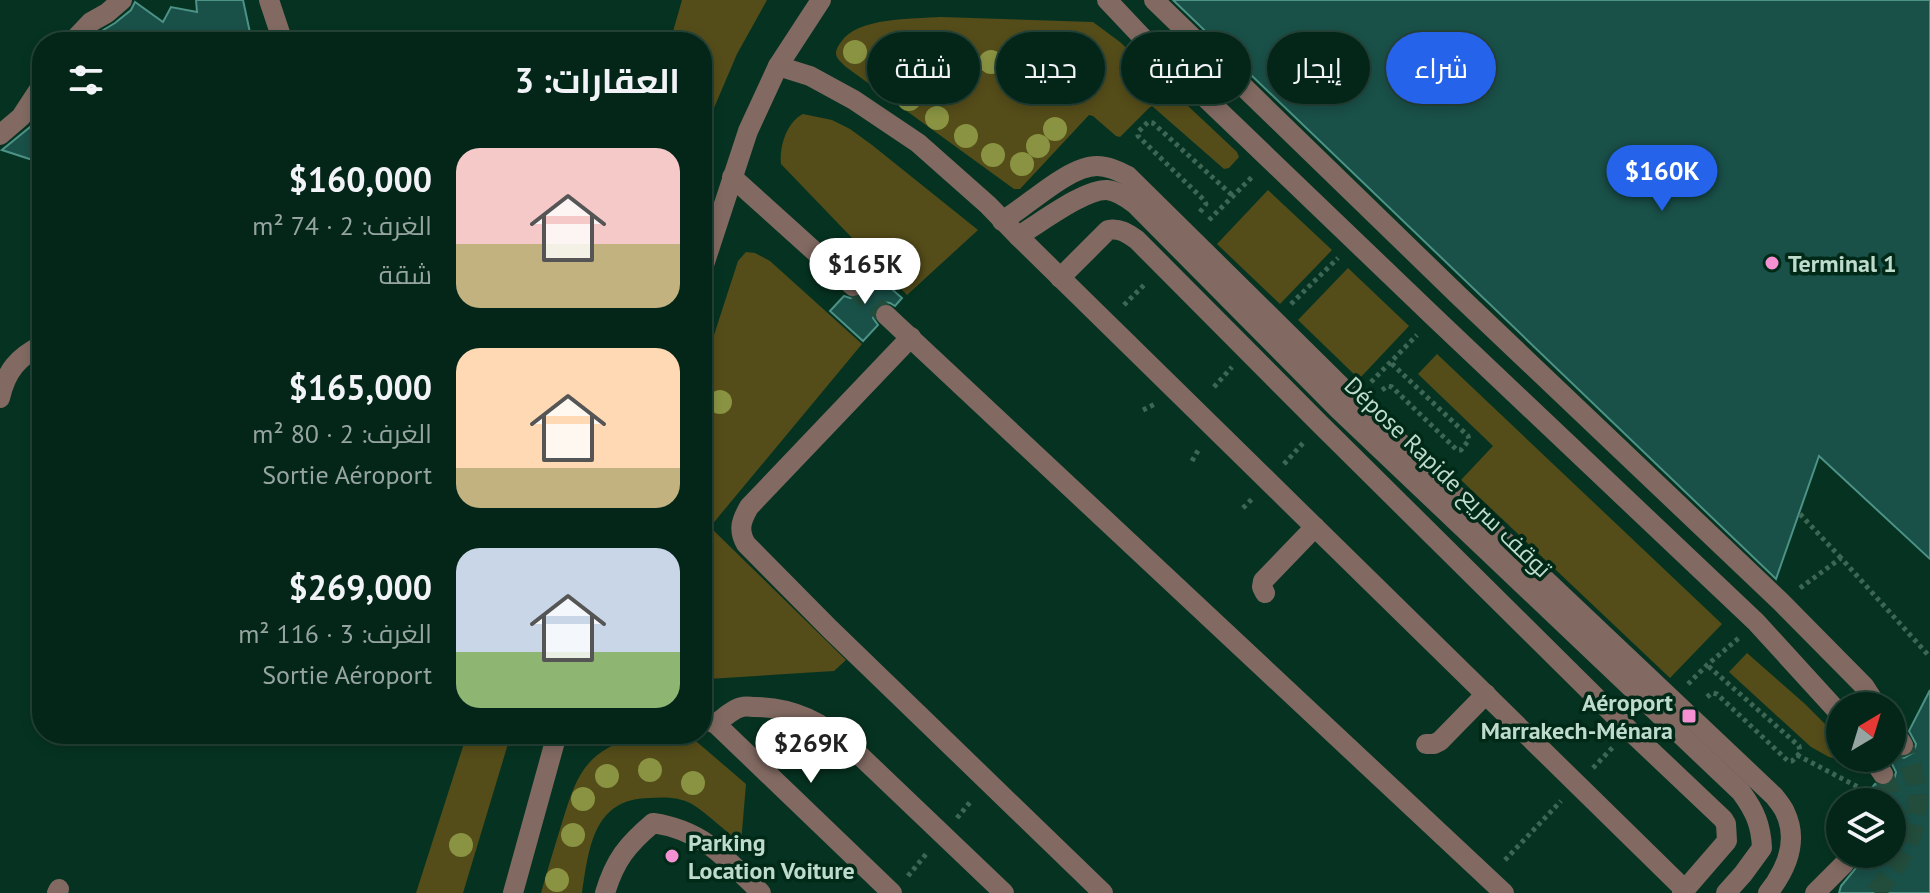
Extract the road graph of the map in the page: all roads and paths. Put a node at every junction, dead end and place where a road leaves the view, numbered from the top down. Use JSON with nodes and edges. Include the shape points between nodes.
{"nodes":[{"id":1,"x":122,"y":0,"type":"edge"},
{"id":2,"x":269,"y":0,"type":"edge"},
{"id":3,"x":821,"y":0,"type":"edge"},
{"id":4,"x":1107,"y":0,"type":"edge"},
{"id":5,"x":1154,"y":0,"type":"edge"},
{"id":6,"x":82,"y":32,"type":"edge"},
{"id":7,"x":280,"y":32,"type":"edge"},
{"id":8,"x":778,"y":66,"type":"junction"},
{"id":9,"x":32,"y":100,"type":"edge"},
{"id":10,"x":0,"y":135,"type":"edge"},
{"id":11,"x":732,"y":177,"type":"junction"},
{"id":12,"x":1204,"y":206,"type":"dead end"},
{"id":13,"x":1002,"y":221,"type":"junction"},
{"id":14,"x":1208,"y":221,"type":"dead end"},
{"id":15,"x":1018,"y":236,"type":"junction"},
{"id":16,"x":712,"y":240,"type":"edge"},
{"id":17,"x":1060,"y":278,"type":"junction"},
{"id":18,"x":1317,"y":278,"type":"dead end"},
{"id":19,"x":853,"y":286,"type":"tunnel mouth"},
{"id":20,"x":1300,"y":295,"type":"dead end"},
{"id":21,"x":886,"y":315,"type":"tunnel mouth"},
{"id":22,"x":911,"y":337,"type":"junction"},
{"id":23,"x":32,"y":350,"type":"edge"},
{"id":24,"x":1369,"y":383,"type":"dead end"},
{"id":25,"x":1385,"y":387,"type":"dead end"},
{"id":26,"x":0,"y":398,"type":"edge"},
{"id":27,"x":1800,"y":514,"type":"dead end"},
{"id":28,"x":1315,"y":527,"type":"junction"},
{"id":29,"x":1841,"y":558,"type":"dead end"},
{"id":30,"x":1265,"y":593,"type":"dead end"},
{"id":31,"x":1686,"y":686,"type":"dead end"},
{"id":32,"x":1868,"y":692,"type":"edge"},
{"id":33,"x":1486,"y":694,"type":"junction"},
{"id":34,"x":1710,"y":694,"type":"dead end"},
{"id":35,"x":1826,"y":699,"type":"edge"},
{"id":36,"x":712,"y":720,"type":"edge"},
{"id":37,"x":712,"y":724,"type":"edge"},
{"id":38,"x":1629,"y":730,"type":"junction"},
{"id":39,"x":553,"y":744,"type":"edge"},
{"id":40,"x":1426,"y":744,"type":"dead end"},
{"id":41,"x":1797,"y":755,"type":"junction"},
{"id":42,"x":1577,"y":784,"type":"junction"},
{"id":43,"x":1859,"y":788,"type":"edge"},
{"id":44,"x":1840,"y":868,"type":"edge"},
{"id":45,"x":1488,"y":878,"type":"junction"},
{"id":46,"x":1684,"y":891,"type":"edge"},
{"id":47,"x":513,"y":893,"type":"edge"},
{"id":48,"x":605,"y":893,"type":"edge"},
{"id":49,"x":761,"y":893,"type":"edge"},
{"id":50,"x":892,"y":893,"type":"edge"},
{"id":51,"x":1004,"y":893,"type":"edge"},
{"id":52,"x":1103,"y":893,"type":"edge"},
{"id":53,"x":1504,"y":893,"type":"edge"},
{"id":54,"x":1726,"y":893,"type":"edge"},
{"id":55,"x":1768,"y":893,"type":"edge"},
{"id":56,"x":1815,"y":893,"type":"edge"}],
"edges":[{"from":1,"to":6,"type":"street"},
{"from":2,"to":7,"type":"street"},
{"from":3,"to":8,"type":"street"},
{"from":4,"to":35,"type":"street","via":[[1756,622]]},
{"from":5,"to":32,"type":"street","via":[[1781,602]]},
{"from":8,"to":11,"type":"street"},
{"from":8,"to":13,"type":"street","via":[[843,94],[918,143]]},
{"from":9,"to":10,"type":"street"},
{"from":11,"to":16,"type":"street"},
{"from":11,"to":19,"type":"street"},
{"from":12,"to":14,"type":"path","via":[[1204,200],[1138,136],[1148,122],[1233,196]]},
{"from":13,"to":15,"type":"street"},
{"from":13,"to":55,"type":"street","via":[[1081,169],[1113,169],[1134,181],[1351,396],[1774,796],[1786,813],[1791,834],[1789,856]]},
{"from":15,"to":17,"type":"street"},
{"from":15,"to":54,"type":"street","name":"Dépose Rapide توقف سريع","via":[[1095,191],[1109,190],[1135,204],[1338,409],[1741,792],[1759,822],[1762,848]]},
{"from":17,"to":28,"type":"street"},
{"from":17,"to":38,"type":"street","via":[[1108,230],[1125,231],[1137,240]]},
{"from":18,"to":20,"type":"path"},
{"from":21,"to":22,"type":"street"},
{"from":22,"to":45,"type":"street"},
{"from":22,"to":52,"type":"street","via":[[749,507],[741,535],[830,629]]},
{"from":23,"to":26,"type":"street","via":[[12,369]]},
{"from":24,"to":25,"type":"path","via":[[1390,362],[1469,440],[1457,450],[1392,387]]},
{"from":27,"to":29,"type":"path"},
{"from":28,"to":30,"type":"street","via":[[1263,581]]},
{"from":28,"to":33,"type":"street"},
{"from":31,"to":41,"type":"path","via":[[1707,665],[1799,746]]},
{"from":33,"to":40,"type":"street","via":[[1440,741]]},
{"from":33,"to":42,"type":"street"},
{"from":34,"to":41,"type":"path","via":[[1717,694],[1788,761]]},
{"from":36,"to":51,"type":"street","via":[[742,707],[776,707],[832,731]]},
{"from":37,"to":50,"type":"street"},
{"from":38,"to":42,"type":"path"},
{"from":38,"to":46,"type":"street","via":[[1726,824],[1727,841]]},
{"from":39,"to":47,"type":"street"},
{"from":41,"to":43,"type":"path"},
{"from":42,"to":45,"type":"path"},
{"from":42,"to":46,"type":"street"},
{"from":44,"to":56,"type":"street"},
{"from":45,"to":53,"type":"street"},
{"from":48,"to":49,"type":"street","via":[[619,858],[653,823],[671,825],[711,845]]}]}
